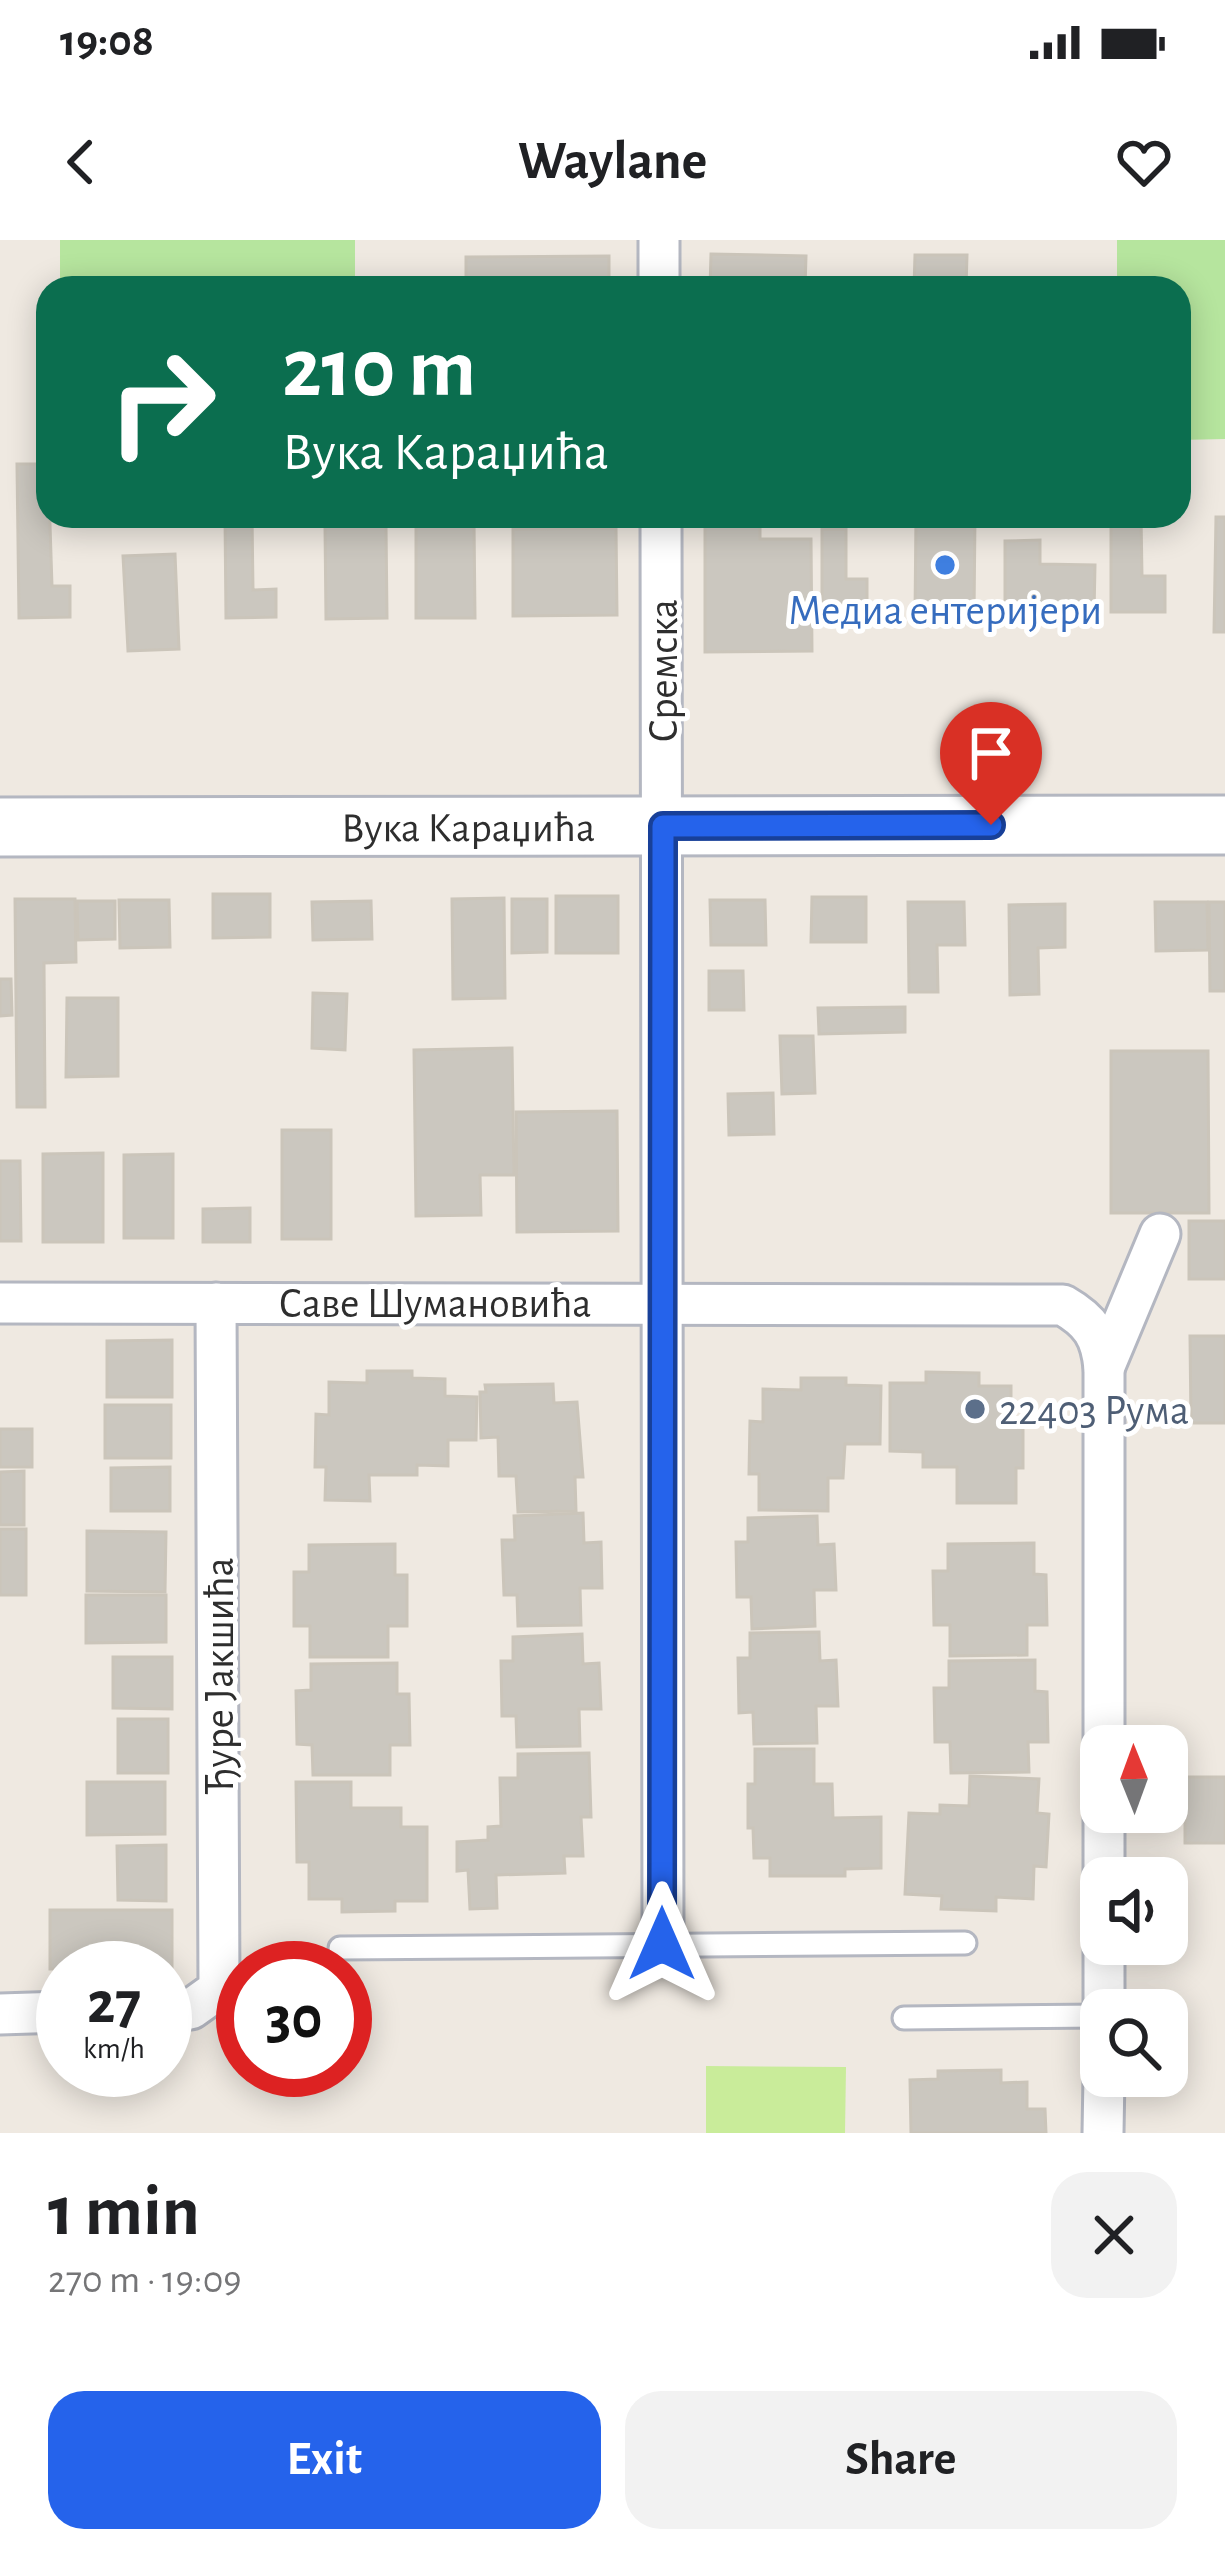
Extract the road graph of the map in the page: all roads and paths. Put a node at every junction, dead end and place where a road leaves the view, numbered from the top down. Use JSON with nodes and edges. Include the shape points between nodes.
{"nodes":[{"id":1,"x":659,"y":240,"type":"edge"},
{"id":2,"x":659,"y":276,"type":"edge"},
{"id":3,"x":661,"y":528,"type":"edge"},
{"id":4,"x":1225,"y":825,"type":"edge"},
{"id":5,"x":663,"y":826,"type":"junction"},
{"id":6,"x":0,"y":827,"type":"edge"},
{"id":7,"x":1160,"y":1234,"type":"dead end"},
{"id":8,"x":662,"y":1302,"type":"junction"},
{"id":9,"x":0,"y":1303,"type":"edge"},
{"id":10,"x":216,"y":1303,"type":"junction"},
{"id":11,"x":1104,"y":1368,"type":"junction"},
{"id":12,"x":1104,"y":1725,"type":"edge"},
{"id":13,"x":965,"y":1943,"type":"dead end"},
{"id":14,"x":662,"y":1944,"type":"junction"},
{"id":15,"x":372,"y":1948,"type":"edge"},
{"id":16,"x":192,"y":2008,"type":"edge"},
{"id":17,"x":36,"y":2013,"type":"edge"},
{"id":18,"x":0,"y":2014,"type":"edge"},
{"id":19,"x":1080,"y":2014,"type":"edge"},
{"id":20,"x":904,"y":2018,"type":"dead end"},
{"id":21,"x":1103,"y":2097,"type":"edge"},
{"id":22,"x":1103,"y":2133,"type":"edge"}],
"edges":[{"from":1,"to":2,"type":"street"},
{"from":3,"to":5,"type":"street","name":"Сремска"},
{"from":4,"to":5,"type":"main road","name":"Вука Караџића"},
{"from":5,"to":6,"type":"main road","name":"Вука Караџића"},
{"from":5,"to":8,"type":"street","name":"Сремска"},
{"from":7,"to":11,"type":"street"},
{"from":8,"to":10,"type":"street","name":"Саве Шумановића"},
{"from":8,"to":11,"type":"street","name":"Саве Шумановића","via":[[1063,1305],[1082,1316],[1102,1346]]},
{"from":8,"to":14,"type":"street","name":"Сремска"},
{"from":9,"to":10,"type":"street","name":"Саве Шумановића"},
{"from":10,"to":16,"type":"street","name":"Ђуре Јакшића","via":[[219,1990]]},
{"from":11,"to":12,"type":"street"},
{"from":13,"to":14,"type":"lane"},
{"from":14,"to":15,"type":"lane"},
{"from":17,"to":18,"type":"street"},
{"from":19,"to":20,"type":"lane"},
{"from":21,"to":22,"type":"street"}]}
